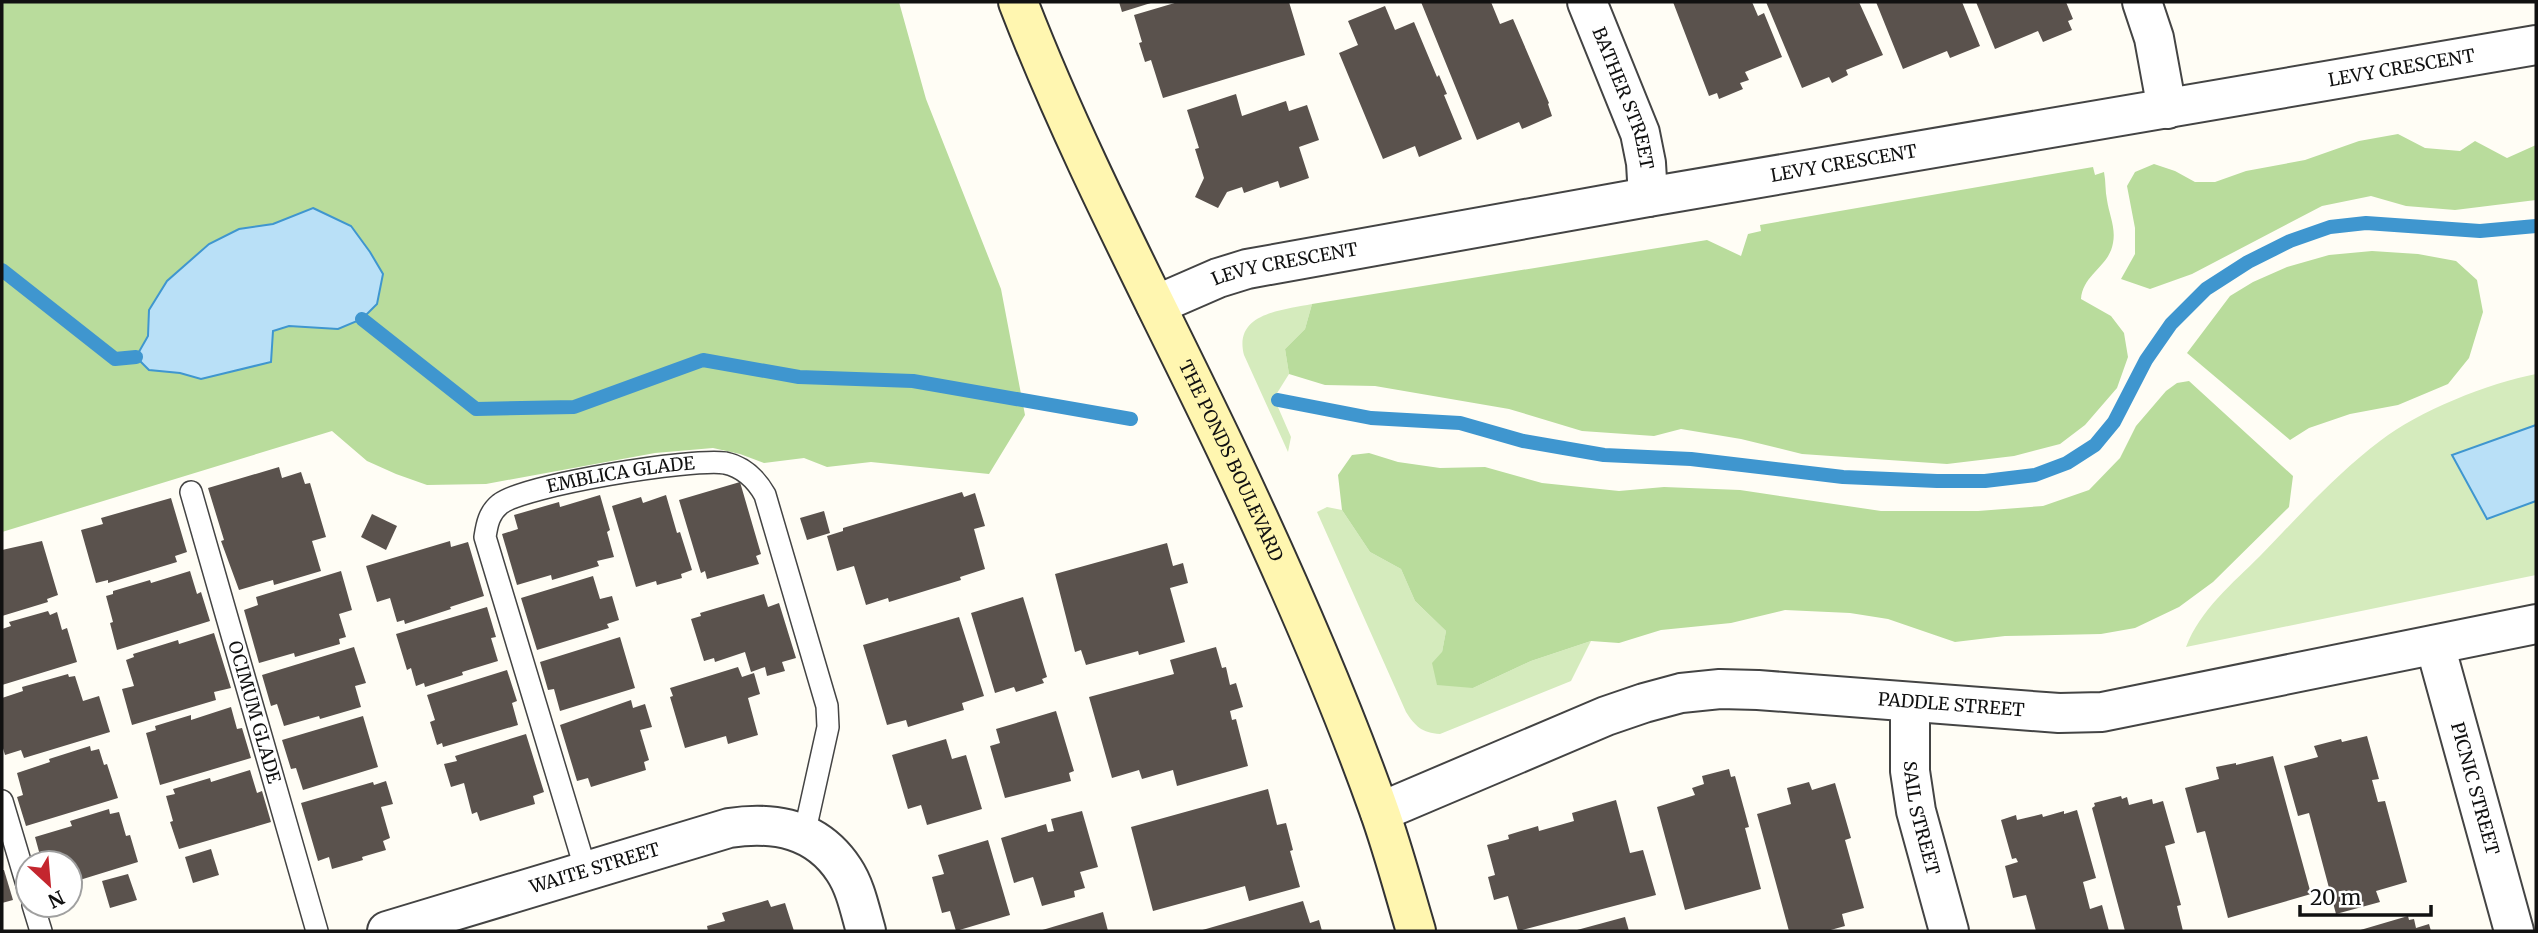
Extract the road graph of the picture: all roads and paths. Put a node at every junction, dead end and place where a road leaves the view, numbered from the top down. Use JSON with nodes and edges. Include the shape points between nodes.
{"nodes":[{"id":1,"x":1018,"y":2,"type":"edge"},
{"id":2,"x":1587,"y":2,"type":"edge"},
{"id":3,"x":2142,"y":2,"type":"edge"},
{"id":4,"x":2536,"y":45,"type":"edge"},
{"id":5,"x":2167,"y":108,"type":"junction"},
{"id":6,"x":1648,"y":197,"type":"junction"},
{"id":7,"x":1156,"y":305,"type":"junction"},
{"id":8,"x":191,"y":492,"type":"dead end"},
{"id":9,"x":2536,"y":624,"type":"edge"},
{"id":10,"x":2435,"y":645,"type":"junction"},
{"id":11,"x":1910,"y":702,"type":"junction"},
{"id":12,"x":2,"y":801,"type":"edge"},
{"id":13,"x":1380,"y":812,"type":"junction"},
{"id":14,"x":804,"y":835,"type":"junction"},
{"id":15,"x":16,"y":849,"type":"edge"},
{"id":16,"x":586,"y":871,"type":"junction"},
{"id":17,"x":317,"y":931,"type":"edge"},
{"id":18,"x":387,"y":931,"type":"edge"},
{"id":19,"x":866,"y":931,"type":"edge"},
{"id":20,"x":1416,"y":931,"type":"edge"},
{"id":21,"x":1950,"y":931,"type":"edge"},
{"id":22,"x":2514,"y":931,"type":"edge"}],
"edges":[{"from":1,"to":7,"type":"street","name":"THE PONDS BOULEVARD","via":[[1047,79]]},
{"from":2,"to":6,"type":"street","name":"BATHER STREET","via":[[1640,133]]},
{"from":3,"to":5,"type":"street"},
{"from":4,"to":5,"type":"street","name":"LEVY CRESCENT"},
{"from":5,"to":6,"type":"street","name":"LEVY CRESCENT"},
{"from":6,"to":7,"type":"street","name":"LEVY CRESCENT","via":[[1247,270]]},
{"from":7,"to":13,"type":"street","name":"THE PONDS BOULEVARD","via":[[1297,605]]},
{"from":8,"to":17,"type":"lane","name":"OCIMUM GLADE"},
{"from":9,"to":10,"type":"street","name":"PADDLE STREET"},
{"from":10,"to":11,"type":"street","name":"PADDLE STREET","via":[[2102,712]]},
{"from":10,"to":22,"type":"street","name":"PICNIC STREET"},
{"from":11,"to":13,"type":"street","name":"PADDLE STREET","via":[[1758,690],[1681,693],[1606,716]]},
{"from":11,"to":21,"type":"street","name":"SAIL STREET","via":[[1910,771],[1916,811]]},
{"from":12,"to":15,"type":"lane"},
{"from":13,"to":20,"type":"street","name":"THE PONDS BOULEVARD"},
{"from":14,"to":16,"type":"street","name":"WAITE STREET","via":[[755,824],[729,828]]},
{"from":14,"to":16,"type":"lane","name":"EMBLICA GLADE","via":[[828,727],[827,706],[765,495],[757,480],[724,463],[658,466],[520,494],[499,505],[488,518],[485,537]]},
{"from":14,"to":19,"type":"street","via":[[824,848],[844,871]]},
{"from":16,"to":18,"type":"street","name":"WAITE STREET"}]}
